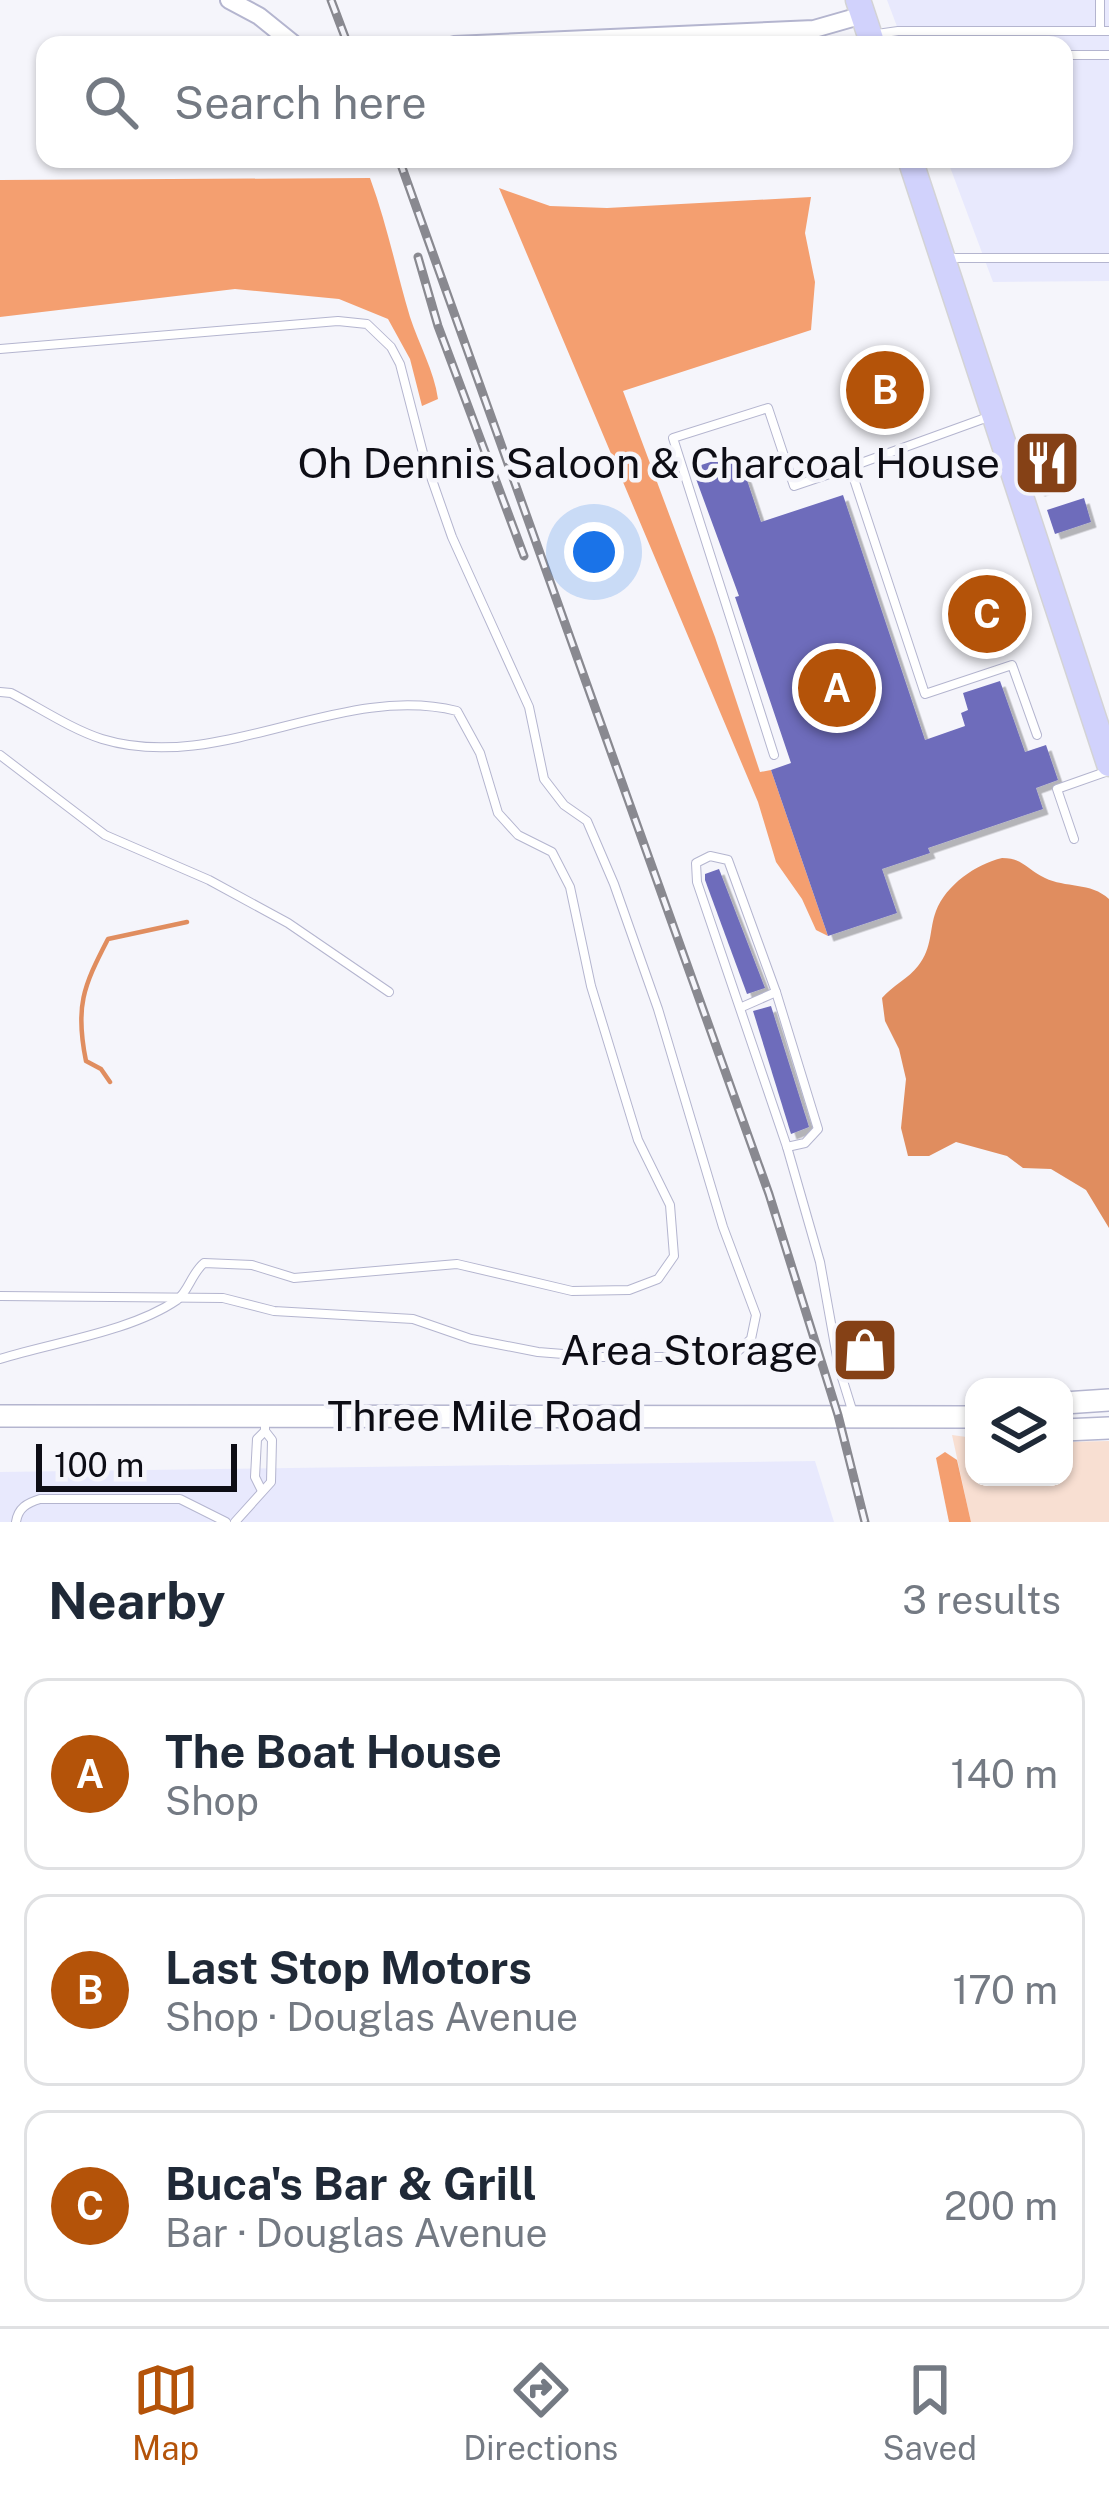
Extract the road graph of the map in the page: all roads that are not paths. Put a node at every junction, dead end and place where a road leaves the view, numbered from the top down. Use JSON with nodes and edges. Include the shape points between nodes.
{"nodes":[{"id":1,"x":229,"y":0,"type":"edge"},
{"id":2,"x":1100,"y":0,"type":"edge"},
{"id":3,"x":866,"y":24,"type":"edge"},
{"id":4,"x":1105,"y":31,"type":"edge"},
{"id":5,"x":273,"y":36,"type":"edge"},
{"id":6,"x":818,"y":36,"type":"edge"},
{"id":7,"x":1073,"y":55,"type":"edge"},
{"id":8,"x":1109,"y":55,"type":"edge"},
{"id":9,"x":913,"y":168,"type":"edge"},
{"id":10,"x":943,"y":257,"type":"junction"},
{"id":11,"x":1109,"y":258,"type":"edge"},
{"id":12,"x":0,"y":349,"type":"edge"},
{"id":13,"x":994,"y":415,"type":"junction"},
{"id":14,"x":850,"y":467,"type":"junction"},
{"id":15,"x":0,"y":692,"type":"edge"},
{"id":16,"x":1036,"y":735,"type":"dead end"},
{"id":17,"x":0,"y":754,"type":"edge"},
{"id":18,"x":774,"y":755,"type":"dead end"},
{"id":19,"x":1109,"y":767,"type":"edge"},
{"id":20,"x":1074,"y":839,"type":"dead end"},
{"id":21,"x":389,"y":992,"type":"dead end"},
{"id":22,"x":776,"y":992,"type":"junction"},
{"id":23,"x":742,"y":1007,"type":"junction"},
{"id":24,"x":787,"y":1147,"type":"junction"},
{"id":25,"x":0,"y":1296,"type":"edge"},
{"id":26,"x":183,"y":1296,"type":"junction"},
{"id":27,"x":0,"y":1359,"type":"edge"},
{"id":28,"x":1109,"y":1400,"type":"edge"},
{"id":29,"x":1073,"y":1402,"type":"edge"},
{"id":30,"x":0,"y":1416,"type":"edge"},
{"id":31,"x":854,"y":1416,"type":"junction"},
{"id":32,"x":965,"y":1416,"type":"edge"},
{"id":33,"x":265,"y":1423,"type":"junction"},
{"id":34,"x":1109,"y":1428,"type":"edge"},
{"id":35,"x":1073,"y":1430,"type":"edge"},
{"id":36,"x":262,"y":1491,"type":"junction"},
{"id":37,"x":16,"y":1522,"type":"edge"},
{"id":38,"x":226,"y":1522,"type":"edge"},
{"id":39,"x":235,"y":1522,"type":"edge"}],
"edges":[{"from":1,"to":5,"type":"street","via":[[259,16]]},
{"from":2,"to":4,"type":"lane"},
{"from":3,"to":4,"type":"lane","via":[[898,31]]},
{"from":3,"to":6,"type":"street"},
{"from":7,"to":8,"type":"lane"},
{"from":9,"to":10,"type":"main road"},
{"from":10,"to":11,"type":"lane"},
{"from":10,"to":13,"type":"main road"},
{"from":12,"to":26,"type":"lane","via":[[338,321],[367,324],[391,347],[452,537],[529,707],[544,779],[587,821],[614,884],[756,1315],[751,1339],[737,1352],[601,1358],[471,1339],[413,1319]]},
{"from":13,"to":14,"type":"lane"},
{"from":13,"to":19,"type":"main road"},
{"from":14,"to":16,"type":"lane","via":[[925,694],[1012,664]]},
{"from":14,"to":18,"type":"lane","via":[[794,486],[768,408],[673,437]]},
{"from":15,"to":26,"type":"lane","via":[[102,739],[151,746],[374,707],[457,711],[481,753],[498,813],[518,836],[553,852],[569,887],[638,1140],[670,1205],[674,1256],[658,1279],[629,1290],[572,1291],[457,1264],[294,1278],[252,1265],[204,1264]]},
{"from":17,"to":21,"type":"lane","via":[[105,835],[288,923]]},
{"from":19,"to":20,"type":"lane","via":[[1057,789]]},
{"from":22,"to":23,"type":"lane"},
{"from":22,"to":23,"type":"lane","via":[[728,860],[710,856],[696,863],[697,882]]},
{"from":22,"to":24,"type":"lane","via":[[818,1130]]},
{"from":23,"to":24,"type":"lane"},
{"from":24,"to":31,"type":"lane"},
{"from":25,"to":26,"type":"lane"},
{"from":26,"to":27,"type":"lane","via":[[151,1315]]},
{"from":28,"to":29,"type":"street"},
{"from":30,"to":33,"type":"street","name":"Three Mile Road"},
{"from":31,"to":32,"type":"street","name":"Three Mile Road"},
{"from":31,"to":33,"type":"street","name":"Three Mile Road"},
{"from":33,"to":36,"type":"lane","via":[[255,1477]]},
{"from":33,"to":36,"type":"lane","via":[[271,1482]]},
{"from":34,"to":35,"type":"street"},
{"from":36,"to":39,"type":"lane"},
{"from":37,"to":38,"type":"lane","via":[[27,1503],[40,1499],[180,1499]]}]}
